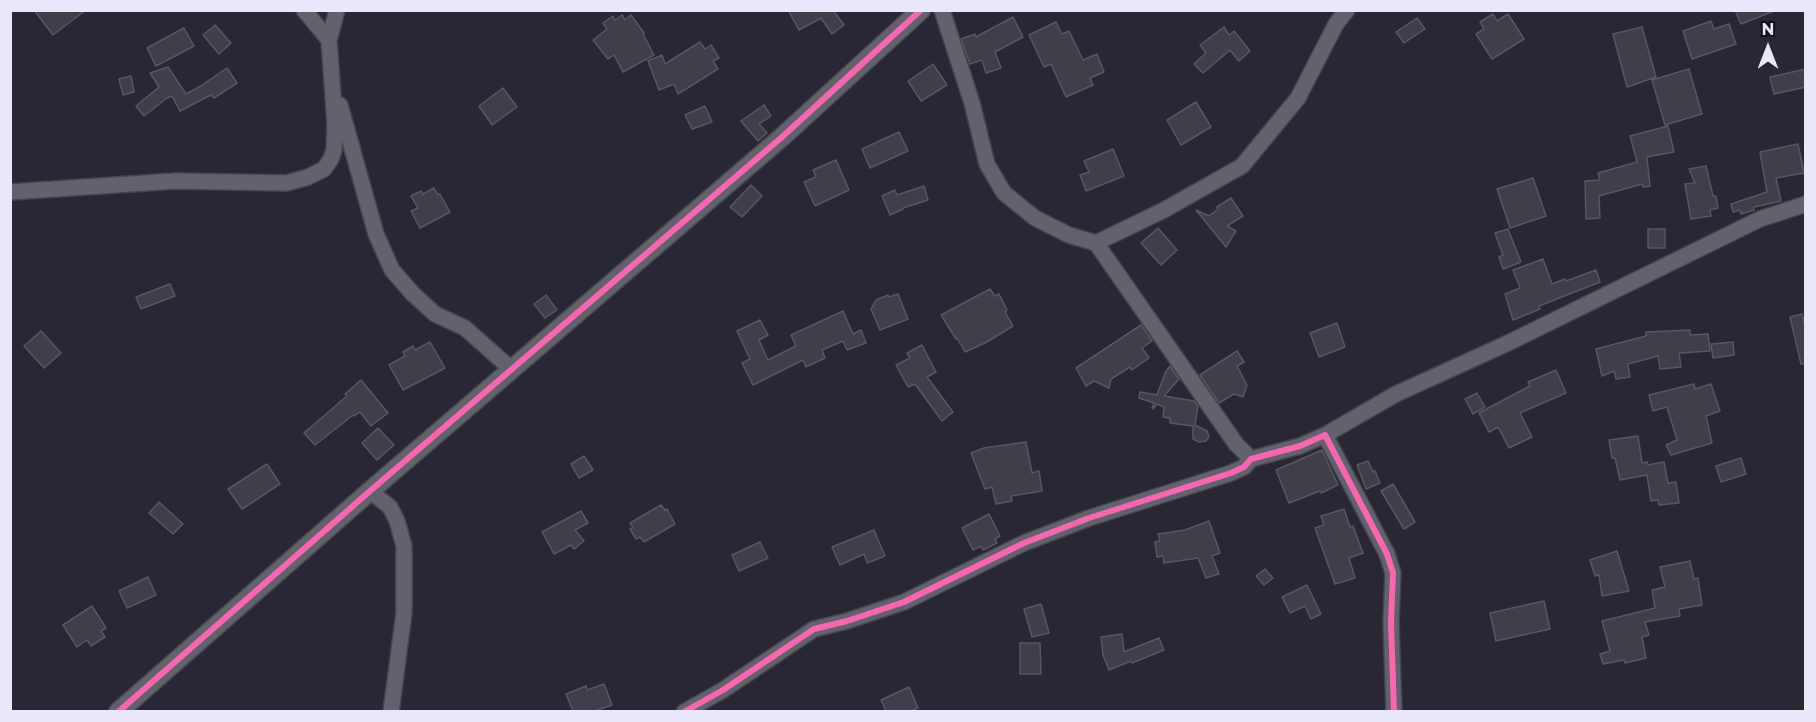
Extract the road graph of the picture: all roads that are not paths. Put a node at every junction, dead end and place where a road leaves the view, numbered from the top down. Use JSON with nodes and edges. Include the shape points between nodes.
{"nodes":[{"id":1,"x":304,"y":10,"type":"edge"},
{"id":2,"x":337,"y":10,"type":"edge"},
{"id":3,"x":921,"y":10,"type":"edge"},
{"id":4,"x":942,"y":10,"type":"edge"},
{"id":5,"x":1347,"y":10,"type":"edge"},
{"id":6,"x":329,"y":40,"type":"junction"},
{"id":7,"x":332,"y":77,"type":"junction"},
{"id":8,"x":355,"y":157,"type":"junction"},
{"id":9,"x":332,"y":159,"type":"junction"},
{"id":10,"x":10,"y":192,"type":"edge"},
{"id":11,"x":1806,"y":204,"type":"edge"},
{"id":12,"x":1096,"y":243,"type":"junction"},
{"id":13,"x":511,"y":369,"type":"junction"},
{"id":14,"x":1325,"y":435,"type":"junction"},
{"id":15,"x":1251,"y":459,"type":"junction"},
{"id":16,"x":370,"y":490,"type":"junction"},
{"id":17,"x":118,"y":711,"type":"edge"},
{"id":18,"x":391,"y":711,"type":"edge"},
{"id":19,"x":684,"y":711,"type":"edge"},
{"id":20,"x":1394,"y":711,"type":"edge"}],
"edges":[{"from":1,"to":6,"type":"street"},
{"from":2,"to":6,"type":"street"},
{"from":3,"to":13,"type":"street","via":[[782,137]]},
{"from":4,"to":12,"type":"street","via":[[987,164],[1004,193],[1035,218]]},
{"from":5,"to":12,"type":"street","via":[[1298,98],[1242,166]]},
{"from":6,"to":7,"type":"street"},
{"from":7,"to":8,"type":"street"},
{"from":7,"to":9,"type":"street"},
{"from":8,"to":9,"type":"street"},
{"from":8,"to":13,"type":"street","via":[[376,234],[392,270],[435,314],[465,328]]},
{"from":9,"to":10,"type":"street","via":[[324,169],[287,183],[175,181]]},
{"from":11,"to":14,"type":"street","via":[[1761,219],[1396,394]]},
{"from":12,"to":15,"type":"street","via":[[1236,444]]},
{"from":13,"to":16,"type":"street"},
{"from":14,"to":15,"type":"street"},
{"from":14,"to":20,"type":"street","via":[[1387,554],[1393,573]]},
{"from":15,"to":19,"type":"street","via":[[1231,473],[1024,543],[904,602],[814,629],[723,690]]},
{"from":16,"to":17,"type":"street"},
{"from":16,"to":18,"type":"street","via":[[390,507],[404,546],[404,613]]}]}
